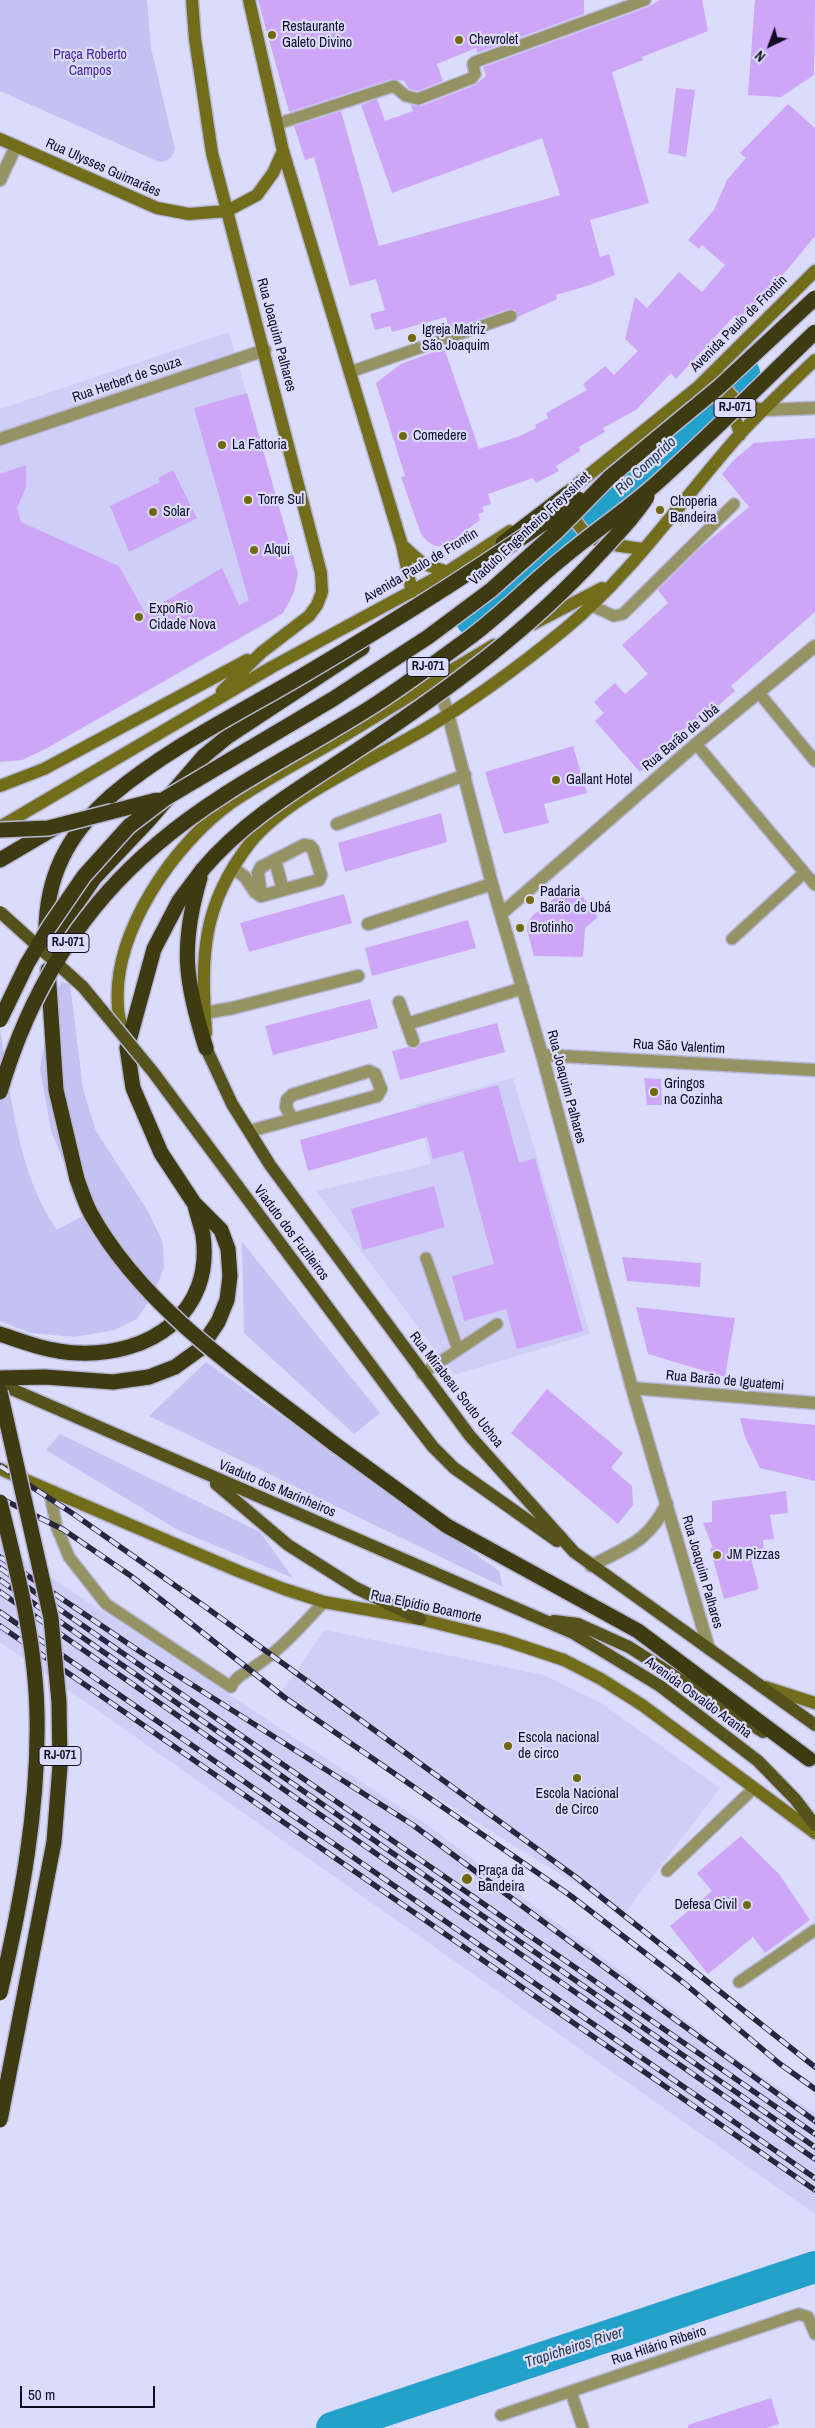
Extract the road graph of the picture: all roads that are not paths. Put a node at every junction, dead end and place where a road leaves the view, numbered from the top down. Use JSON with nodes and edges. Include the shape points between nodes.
{"nodes":[{"id":1,"x":192,"y":0,"type":"edge"},
{"id":2,"x":249,"y":0,"type":"edge"},
{"id":3,"x":645,"y":0,"type":"edge"},
{"id":4,"x":277,"y":124,"type":"junction"},
{"id":5,"x":0,"y":139,"type":"edge"},
{"id":6,"x":16,"y":146,"type":"junction"},
{"id":7,"x":283,"y":152,"type":"junction"},
{"id":8,"x":0,"y":180,"type":"edge"},
{"id":9,"x":227,"y":211,"type":"junction"},
{"id":10,"x":815,"y":271,"type":"edge"},
{"id":11,"x":815,"y":298,"type":"edge"},
{"id":12,"x":511,"y":316,"type":"dead end"},
{"id":13,"x":815,"y":332,"type":"edge"},
{"id":14,"x":265,"y":350,"type":"junction"},
{"id":15,"x":815,"y":360,"type":"edge"},
{"id":16,"x":717,"y":369,"type":"junction"},
{"id":17,"x":350,"y":372,"type":"junction"},
{"id":18,"x":698,"y":387,"type":"junction"},
{"id":19,"x":720,"y":392,"type":"junction"},
{"id":20,"x":734,"y":406,"type":"junction"},
{"id":21,"x":815,"y":408,"type":"edge"},
{"id":22,"x":762,"y":410,"type":"junction"},
{"id":23,"x":740,"y":435,"type":"junction"},
{"id":24,"x":0,"y":439,"type":"edge"},
{"id":25,"x":610,"y":477,"type":"junction"},
{"id":26,"x":656,"y":484,"type":"junction"},
{"id":27,"x":567,"y":494,"type":"junction"},
{"id":28,"x":734,"y":504,"type":"dead end"},
{"id":29,"x":402,"y":545,"type":"junction"},
{"id":30,"x":644,"y":549,"type":"junction"},
{"id":31,"x":447,"y":572,"type":"junction"},
{"id":32,"x":616,"y":581,"type":"junction"},
{"id":33,"x":412,"y":592,"type":"junction"},
{"id":34,"x":590,"y":605,"type":"junction"},
{"id":35,"x":815,"y":646,"type":"edge"},
{"id":36,"x":262,"y":652,"type":"junction"},
{"id":37,"x":272,"y":667,"type":"junction"},
{"id":38,"x":239,"y":674,"type":"junction"},
{"id":39,"x":436,"y":679,"type":"junction"},
{"id":40,"x":197,"y":687,"type":"junction"},
{"id":41,"x":759,"y":693,"type":"junction"},
{"id":42,"x":208,"y":705,"type":"junction"},
{"id":43,"x":448,"y":714,"type":"junction"},
{"id":44,"x":696,"y":744,"type":"junction"},
{"id":45,"x":815,"y":761,"type":"edge"},
{"id":46,"x":465,"y":775,"type":"junction"},
{"id":47,"x":0,"y":786,"type":"edge"},
{"id":48,"x":166,"y":798,"type":"junction"},
{"id":49,"x":96,"y":809,"type":"junction"},
{"id":50,"x":337,"y":824,"type":"dead end"},
{"id":51,"x":0,"y":828,"type":"edge"},
{"id":52,"x":0,"y":860,"type":"edge"},
{"id":53,"x":275,"y":860,"type":"junction"},
{"id":54,"x":233,"y":868,"type":"junction"},
{"id":55,"x":203,"y":869,"type":"junction"},
{"id":56,"x":804,"y":873,"type":"junction"},
{"id":57,"x":492,"y":884,"type":"junction"},
{"id":58,"x":815,"y":885,"type":"edge"},
{"id":59,"x":283,"y":890,"type":"junction"},
{"id":60,"x":261,"y":896,"type":"junction"},
{"id":61,"x":0,"y":912,"type":"edge"},
{"id":62,"x":501,"y":914,"type":"junction"},
{"id":63,"x":368,"y":924,"type":"dead end"},
{"id":64,"x":732,"y":939,"type":"dead end"},
{"id":65,"x":46,"y":948,"type":"junction"},
{"id":66,"x":358,"y":976,"type":"dead end"},
{"id":67,"x":523,"y":988,"type":"junction"},
{"id":68,"x":399,"y":1002,"type":"dead end"},
{"id":69,"x":204,"y":1012,"type":"junction"},
{"id":70,"x":0,"y":1020,"type":"edge"},
{"id":71,"x":407,"y":1024,"type":"junction"},
{"id":72,"x":413,"y":1041,"type":"dead end"},
{"id":73,"x":127,"y":1048,"type":"junction"},
{"id":74,"x":206,"y":1048,"type":"junction"},
{"id":75,"x":542,"y":1055,"type":"junction"},
{"id":76,"x":815,"y":1070,"type":"edge"},
{"id":77,"x":0,"y":1092,"type":"edge"},
{"id":78,"x":292,"y":1118,"type":"junction"},
{"id":79,"x":250,"y":1131,"type":"junction"},
{"id":80,"x":194,"y":1203,"type":"junction"},
{"id":81,"x":426,"y":1258,"type":"dead end"},
{"id":82,"x":497,"y":1324,"type":"dead end"},
{"id":83,"x":0,"y":1334,"type":"edge"},
{"id":84,"x":458,"y":1350,"type":"junction"},
{"id":85,"x":422,"y":1374,"type":"junction"},
{"id":86,"x":0,"y":1378,"type":"edge"},
{"id":87,"x":0,"y":1384,"type":"edge"},
{"id":88,"x":632,"y":1388,"type":"junction"},
{"id":89,"x":0,"y":1392,"type":"edge"},
{"id":90,"x":815,"y":1403,"type":"edge"},
{"id":91,"x":0,"y":1469,"type":"edge"},
{"id":92,"x":205,"y":1474,"type":"junction"},
{"id":93,"x":50,"y":1490,"type":"junction"},
{"id":94,"x":0,"y":1502,"type":"edge"},
{"id":95,"x":666,"y":1504,"type":"junction"},
{"id":96,"x":574,"y":1552,"type":"junction"},
{"id":97,"x":591,"y":1566,"type":"junction"},
{"id":98,"x":324,"y":1602,"type":"junction"},
{"id":99,"x":420,"y":1619,"type":"junction"},
{"id":100,"x":544,"y":1620,"type":"junction"},
{"id":101,"x":709,"y":1649,"type":"junction"},
{"id":102,"x":756,"y":1684,"type":"junction"},
{"id":103,"x":815,"y":1703,"type":"edge"},
{"id":104,"x":815,"y":1725,"type":"edge"},
{"id":105,"x":812,"y":1762,"type":"edge"},
{"id":106,"x":753,"y":1789,"type":"junction"},
{"id":107,"x":815,"y":1825,"type":"edge"},
{"id":108,"x":815,"y":1833,"type":"edge"},
{"id":109,"x":667,"y":1871,"type":"dead end"},
{"id":110,"x":815,"y":1930,"type":"edge"},
{"id":111,"x":739,"y":1982,"type":"dead end"},
{"id":112,"x":0,"y":1993,"type":"edge"},
{"id":113,"x":0,"y":2120,"type":"edge"},
{"id":114,"x":815,"y":2334,"type":"edge"},
{"id":115,"x":571,"y":2392,"type":"junction"},
{"id":116,"x":501,"y":2415,"type":"dead end"},
{"id":117,"x":583,"y":2428,"type":"edge"}],
"edges":[{"from":1,"to":9,"type":"main road","name":"Rua Joaquim Palhares","via":[[212,153]]},
{"from":2,"to":4,"type":"main road"},
{"from":3,"to":4,"type":"lane","via":[[476,62],[472,78],[418,100],[406,96],[394,86]]},
{"from":4,"to":7,"type":"main road"},
{"from":5,"to":6,"type":"main road","name":"Rua Ulysses Guimarães"},
{"from":6,"to":8,"type":"street"},
{"from":6,"to":9,"type":"main road","name":"Rua Ulysses Guimarães","via":[[157,208],[189,214]]},
{"from":7,"to":9,"type":"main road","via":[[257,195]]},
{"from":7,"to":17,"type":"main road"},
{"from":9,"to":14,"type":"main road","name":"Rua Joaquim Palhares"},
{"from":10,"to":16,"type":"main road","name":"Avenida Paulo de Frontin"},
{"from":11,"to":25,"type":"highway","name":"Viaduto Engenheiro Freyssinet","number":"RJ-071","bridge":true,"via":[[719,387]]},
{"from":12,"to":17,"type":"lane"},
{"from":13,"to":26,"type":"highway","number":"RJ-071","bridge":true},
{"from":14,"to":24,"type":"street","name":"Rua Herbert de Souza"},
{"from":14,"to":36,"type":"main road","name":"Rua Joaquim Palhares","via":[[319,562],[322,592],[309,616]]},
{"from":15,"to":22,"type":"main road"},
{"from":16,"to":18,"type":"main road","name":"Avenida Paulo de Frontin"},
{"from":16,"to":19,"type":"main road"},
{"from":17,"to":29,"type":"main road"},
{"from":18,"to":19,"type":"main road"},
{"from":18,"to":27,"type":"main road","name":"Avenida Paulo de Frontin"},
{"from":19,"to":20,"type":"main road","via":[[730,397]]},
{"from":20,"to":22,"type":"main road"},
{"from":20,"to":23,"type":"main road"},
{"from":21,"to":22,"type":"street"},
{"from":22,"to":23,"type":"main road"},
{"from":23,"to":30,"type":"main road"},
{"from":25,"to":48,"type":"highway","name":"Viaduto Engenheiro Freyssinet","number":"RJ-071","bridge":true,"via":[[491,590],[436,631],[333,699]]},
{"from":25,"to":49,"type":"highway","bridge":true,"via":[[485,564],[374,634],[134,776]]},
{"from":26,"to":55,"type":"highway","bridge":true,"via":[[578,578],[494,653],[408,716],[255,818]]},
{"from":26,"to":77,"type":"highway","number":"RJ-071","bridge":true,"via":[[563,557],[471,636],[376,704],[181,824],[142,857],[106,892],[71,938],[24,1024]]},
{"from":27,"to":30,"type":"main road","via":[[574,518],[590,538]]},
{"from":27,"to":31,"type":"main road","name":"Avenida Paulo de Frontin"},
{"from":27,"to":65,"type":"highway","via":[[464,571],[422,607],[227,737],[204,756],[95,876]]},
{"from":28,"to":34,"type":"lane","via":[[623,614],[614,616]]},
{"from":29,"to":31,"type":"main road","via":[[422,563]]},
{"from":29,"to":33,"type":"main road"},
{"from":30,"to":32,"type":"main road"},
{"from":31,"to":33,"type":"main road","name":"Avenida Paulo de Frontin"},
{"from":32,"to":34,"type":"main road"},
{"from":32,"to":39,"type":"main road","via":[[509,636]]},
{"from":33,"to":37,"type":"main road","name":"Avenida Paulo de Frontin"},
{"from":34,"to":43,"type":"main road","via":[[566,628]]},
{"from":35,"to":41,"type":"street","name":"Rua Barão de Ubá"},
{"from":36,"to":38,"type":"main road"},
{"from":36,"to":40,"type":"main road"},
{"from":37,"to":38,"type":"main road"},
{"from":37,"to":42,"type":"main road","name":"Avenida Paulo de Frontin"},
{"from":38,"to":40,"type":"main road"},
{"from":38,"to":42,"type":"main road"},
{"from":39,"to":43,"type":"street","name":"Rua Joaquim Palhares"},
{"from":39,"to":73,"type":"main road","via":[[231,804],[187,842],[167,866],[139,914],[120,974],[118,1008]]},
{"from":40,"to":47,"type":"main road","via":[[44,769]]},
{"from":41,"to":44,"type":"street","name":"Rua Barão de Ubá"},
{"from":41,"to":45,"type":"lane"},
{"from":42,"to":51,"type":"main road","name":"Avenida Paulo de Frontin"},
{"from":43,"to":46,"type":"street","name":"Rua Joaquim Palhares"},
{"from":43,"to":54,"type":"main road","via":[[308,795],[275,818],[249,844]]},
{"from":44,"to":56,"type":"lane"},
{"from":44,"to":62,"type":"street","name":"Rua Barão de Ubá"},
{"from":46,"to":50,"type":"street"},
{"from":46,"to":57,"type":"street","name":"Rua Joaquim Palhares"},
{"from":48,"to":51,"type":"highway","bridge":true,"via":[[48,828]]},
{"from":48,"to":70,"type":"highway","number":"RJ-071","bridge":true,"via":[[129,826],[84,876],[26,964]]},
{"from":49,"to":52,"type":"highway","via":[[43,833]]},
{"from":49,"to":65,"type":"highway","via":[[59,860],[45,915]]},
{"from":53,"to":59,"type":"street"},
{"from":53,"to":59,"type":"street","via":[[310,846],[321,875],[319,880]]},
{"from":53,"to":60,"type":"street","via":[[261,867],[258,873]]},
{"from":54,"to":60,"type":"street"},
{"from":54,"to":69,"type":"main road","via":[[220,891],[207,931],[202,968]]},
{"from":55,"to":73,"type":"highway","via":[[178,901],[154,949]]},
{"from":55,"to":74,"type":"highway","via":[[188,925],[186,956],[194,1008]]},
{"from":56,"to":58,"type":"lane"},
{"from":56,"to":64,"type":"lane"},
{"from":57,"to":62,"type":"street","name":"Rua Joaquim Palhares"},
{"from":57,"to":63,"type":"street"},
{"from":59,"to":60,"type":"street"},
{"from":61,"to":96,"type":"main road","name":"Viaduto dos Fuzileiros","bridge":true,"via":[[83,988],[153,1072],[433,1446],[475,1485]]},
{"from":62,"to":67,"type":"street","name":"Rua Joaquim Palhares"},
{"from":65,"to":105,"type":"highway","bridge":true,"via":[[56,1090],[77,1179],[90,1213],[111,1245],[162,1306],[333,1442],[448,1526],[638,1631]]},
{"from":66,"to":69,"type":"street","via":[[233,1008]]},
{"from":67,"to":71,"type":"street"},
{"from":67,"to":75,"type":"street","name":"Rua Joaquim Palhares"},
{"from":68,"to":71,"type":"street"},
{"from":69,"to":74,"type":"main road"},
{"from":71,"to":72,"type":"street"},
{"from":73,"to":80,"type":"highway","via":[[133,1088],[141,1112],[161,1153]]},
{"from":74,"to":79,"type":"main road","name":"Rua Mirabeau Souto Uchoa","via":[[232,1104]]},
{"from":75,"to":76,"type":"street","name":"Rua São Valentim"},
{"from":75,"to":88,"type":"street","name":"Rua Joaquim Palhares"},
{"from":78,"to":78,"type":"street","via":[[377,1096],[380,1089],[375,1074],[369,1071],[292,1095],[286,1107]]},
{"from":78,"to":79,"type":"street"},
{"from":79,"to":85,"type":"main road","name":"Rua Mirabeau Souto Uchoa","via":[[270,1165]]},
{"from":80,"to":83,"type":"highway","via":[[203,1235],[202,1270],[193,1297],[179,1318],[158,1335],[125,1349],[76,1353],[43,1349]]},
{"from":80,"to":86,"type":"highway","via":[[221,1230],[228,1249],[230,1276],[227,1300],[218,1322],[200,1349],[175,1367],[149,1377],[113,1382],[45,1377]]},
{"from":81,"to":84,"type":"lane"},
{"from":82,"to":84,"type":"lane"},
{"from":84,"to":85,"type":"lane"},
{"from":85,"to":96,"type":"main road","name":"Rua Mirabeau Souto Uchoa","via":[[470,1436]]},
{"from":87,"to":92,"type":"main road","name":"Viaduto dos Marinheiros"},
{"from":88,"to":90,"type":"street","name":"Rua Barão de Iguatemi"},
{"from":88,"to":95,"type":"street","name":"Rua Joaquim Palhares"},
{"from":89,"to":113,"type":"highway","number":"RJ-071","bridge":true,"via":[[52,1618],[60,1766],[54,1842]]},
{"from":91,"to":93,"type":"main road","name":"Rua Elpídio Boamorte"},
{"from":92,"to":99,"type":"main road","via":[[288,1545],[356,1588]]},
{"from":92,"to":100,"type":"main road","name":"Viaduto dos Marinheiros"},
{"from":93,"to":98,"type":"main road","name":"Rua Elpídio Boamorte","via":[[238,1571]]},
{"from":93,"to":98,"type":"lane","via":[[57,1528],[69,1556],[106,1604],[231,1687],[233,1680],[262,1662]]},
{"from":94,"to":112,"type":"highway","number":"RJ-071","bridge":true,"via":[[19,1578],[37,1713],[36,1782],[22,1883]]},
{"from":95,"to":97,"type":"street","name":"Rua Joaquim Palhares","via":[[644,1538]]},
{"from":95,"to":101,"type":"street","name":"Rua Joaquim Palhares"},
{"from":96,"to":97,"type":"main road","name":"Rua Mirabeau Souto Uchoa"},
{"from":97,"to":101,"type":"main road","name":"Rua Mirabeau Souto Uchoa"},
{"from":98,"to":99,"type":"main road","name":"Rua Elpídio Boamorte"},
{"from":99,"to":106,"type":"main road","name":"Rua Elpídio Boamorte","via":[[512,1643],[572,1664],[642,1705]]},
{"from":100,"to":105,"type":"main road","via":[[578,1624],[629,1647]]},
{"from":100,"to":107,"type":"main road","name":"Avenida Osvaldo Aranha","via":[[624,1663],[703,1718],[771,1772]]},
{"from":101,"to":102,"type":"main road","name":"Rua Mirabeau Souto Uchoa"},
{"from":102,"to":103,"type":"main road"},
{"from":102,"to":104,"type":"main road"},
{"from":106,"to":108,"type":"main road","name":"Rua Elpídio Boamorte"},
{"from":106,"to":109,"type":"lane"},
{"from":110,"to":111,"type":"lane"},
{"from":114,"to":115,"type":"lane","name":"Rua Hilário Ribeiro","via":[[808,2317],[799,2314]]},
{"from":115,"to":116,"type":"lane","name":"Rua Hilário Ribeiro"},
{"from":115,"to":117,"type":"lane"}]}
